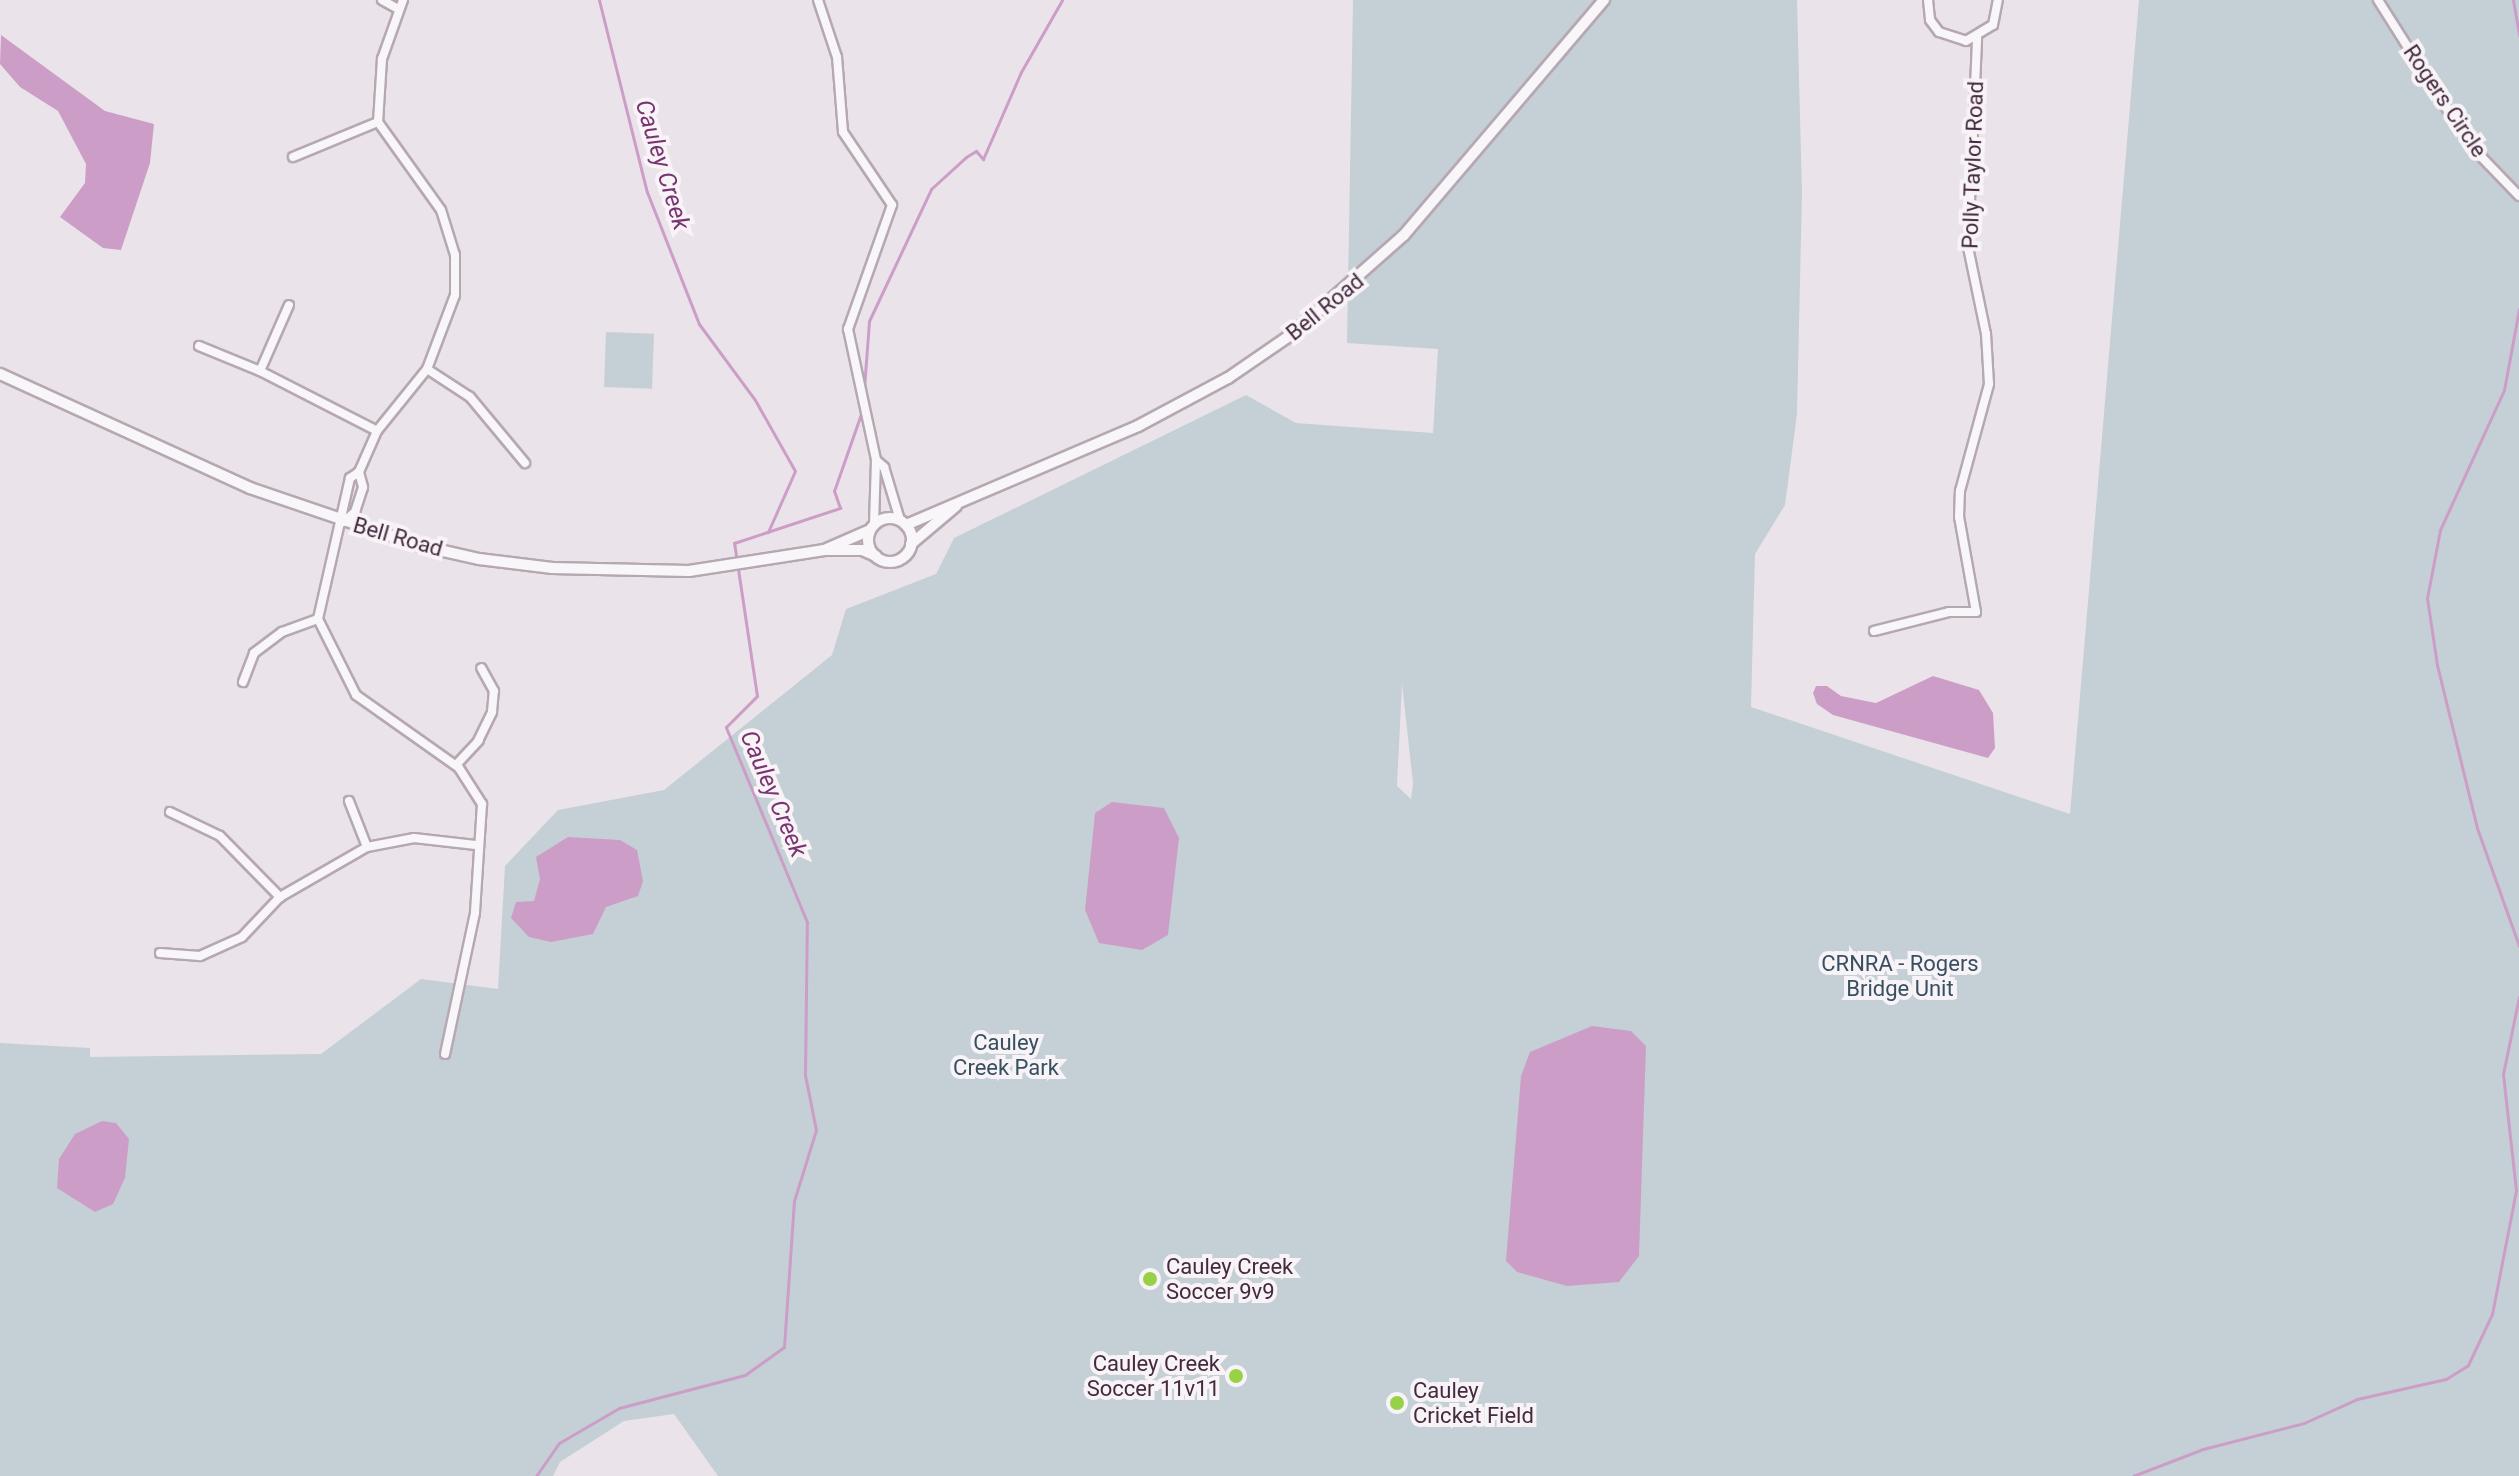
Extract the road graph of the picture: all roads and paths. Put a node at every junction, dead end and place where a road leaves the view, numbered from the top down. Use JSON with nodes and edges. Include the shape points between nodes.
{"nodes":[{"id":1,"x":382,"y":0,"type":"edge"},
{"id":2,"x":818,"y":0,"type":"edge"},
{"id":3,"x":1604,"y":0,"type":"edge"},
{"id":4,"x":1928,"y":0,"type":"edge"},
{"id":5,"x":2378,"y":0,"type":"edge"},
{"id":6,"x":2002,"y":1,"type":"edge"},
{"id":7,"x":401,"y":4,"type":"edge"},
{"id":8,"x":1977,"y":38,"type":"junction"},
{"id":9,"x":378,"y":122,"type":"junction"},
{"id":10,"x":293,"y":157,"type":"dead end"},
{"id":11,"x":2519,"y":196,"type":"edge"},
{"id":12,"x":289,"y":305,"type":"dead end"},
{"id":13,"x":199,"y":346,"type":"dead end"},
{"id":14,"x":427,"y":369,"type":"junction"},
{"id":15,"x":260,"y":371,"type":"junction"},
{"id":16,"x":0,"y":374,"type":"edge"},
{"id":17,"x":377,"y":431,"type":"junction"},
{"id":18,"x":876,"y":460,"type":"junction"},
{"id":19,"x":525,"y":463,"type":"dead end"},
{"id":20,"x":359,"y":472,"type":"junction"},
{"id":21,"x":960,"y":502,"type":"junction"},
{"id":22,"x":343,"y":522,"type":"junction"},
{"id":23,"x":903,"y":522,"type":"junction"},
{"id":24,"x":872,"y":527,"type":"junction"},
{"id":25,"x":911,"y":544,"type":"junction"},
{"id":26,"x":824,"y":550,"type":"junction"},
{"id":27,"x":876,"y":556,"type":"junction"},
{"id":28,"x":318,"y":619,"type":"junction"},
{"id":29,"x":1874,"y":631,"type":"dead end"},
{"id":30,"x":481,"y":668,"type":"dead end"},
{"id":31,"x":243,"y":682,"type":"dead end"},
{"id":32,"x":456,"y":765,"type":"junction"},
{"id":33,"x":349,"y":801,"type":"dead end"},
{"id":34,"x":170,"y":812,"type":"dead end"},
{"id":35,"x":476,"y":845,"type":"junction"},
{"id":36,"x":367,"y":847,"type":"junction"},
{"id":37,"x":280,"y":897,"type":"junction"},
{"id":38,"x":160,"y":953,"type":"dead end"},
{"id":39,"x":445,"y":1054,"type":"dead end"}],
"edges":[{"from":1,"to":7,"type":"street"},
{"from":2,"to":18,"type":"street","via":[[837,57],[843,132],[892,205],[848,329]]},
{"from":3,"to":21,"type":"street","name":"Bell Road","via":[[1404,235],[1331,304],[1263,356],[1195,397]]},
{"from":4,"to":8,"type":"street","via":[[1930,20],[1939,32],[1950,39]]},
{"from":5,"to":11,"type":"street","name":"Rogers Circle","via":[[2469,144]]},
{"from":6,"to":8,"type":"street","via":[[1993,25]]},
{"from":7,"to":9,"type":"street","via":[[382,59]]},
{"from":8,"to":29,"type":"street","name":"Polly Taylor Road","via":[[1968,247],[1986,334],[1989,384],[1960,491],[1959,517],[1976,612],[1949,612]]},
{"from":9,"to":10,"type":"street"},
{"from":9,"to":14,"type":"street","via":[[441,210],[455,255],[455,295]]},
{"from":12,"to":15,"type":"street"},
{"from":13,"to":15,"type":"street"},
{"from":14,"to":17,"type":"street"},
{"from":14,"to":19,"type":"street","via":[[470,397]]},
{"from":15,"to":17,"type":"street"},
{"from":16,"to":22,"type":"street","name":"Bell Road","via":[[250,488]]},
{"from":17,"to":20,"type":"street"},
{"from":18,"to":23,"type":"street","via":[[884,467]]},
{"from":18,"to":24,"type":"street"},
{"from":20,"to":22,"type":"street","via":[[350,478]]},
{"from":20,"to":22,"type":"street","via":[[363,487],[355,512]]},
{"from":21,"to":23,"type":"street","name":"Bell Road"},
{"from":21,"to":25,"type":"street","name":"Bell Road"},
{"from":22,"to":26,"type":"street","name":"Bell Road","via":[[479,559],[552,568],[689,571]]},
{"from":22,"to":28,"type":"street"},
{"from":23,"to":24,"type":"street","name":"Bell Road","via":[[887,518]]},
{"from":23,"to":25,"type":"street"},
{"from":24,"to":26,"type":"street","name":"Bell Road"},
{"from":24,"to":27,"type":"street","via":[[868,544]]},
{"from":25,"to":27,"type":"street","name":"Bell Road","via":[[897,560]]},
{"from":26,"to":27,"type":"street","name":"Bell Road","via":[[862,550]]},
{"from":28,"to":31,"type":"street","via":[[282,632],[254,653]]},
{"from":28,"to":32,"type":"street","via":[[356,695]]},
{"from":30,"to":32,"type":"street","via":[[494,691],[492,712],[479,740]]},
{"from":32,"to":35,"type":"street","via":[[482,804]]},
{"from":33,"to":36,"type":"street"},
{"from":34,"to":37,"type":"street","via":[[220,836]]},
{"from":35,"to":36,"type":"street","via":[[414,838]]},
{"from":35,"to":39,"type":"street","via":[[475,913]]},
{"from":36,"to":37,"type":"street"},
{"from":37,"to":38,"type":"street","via":[[242,937],[200,956]]}]}
